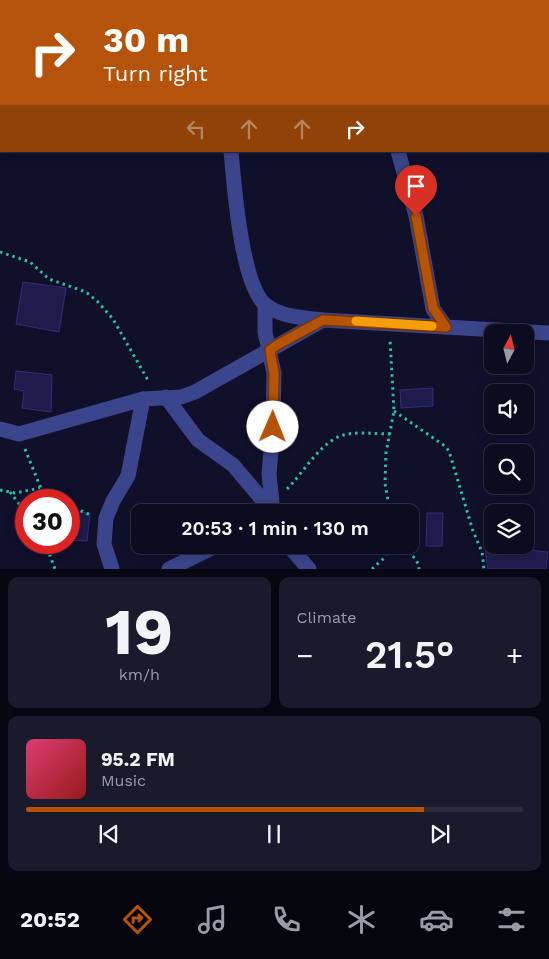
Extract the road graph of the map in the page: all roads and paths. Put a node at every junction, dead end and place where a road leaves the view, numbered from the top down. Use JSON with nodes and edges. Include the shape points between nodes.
{"nodes":[{"id":1,"x":231,"y":152,"type":"edge"},
{"id":2,"x":398,"y":152,"type":"edge"},
{"id":3,"x":0,"y":252,"type":"edge"},
{"id":4,"x":265,"y":305,"type":"junction"},
{"id":5,"x":323,"y":320,"type":"junction"},
{"id":6,"x":389,"y":322,"type":"junction"},
{"id":7,"x":446,"y":327,"type":"junction"},
{"id":8,"x":549,"y":333,"type":"edge"},
{"id":9,"x":270,"y":350,"type":"junction"},
{"id":10,"x":166,"y":397,"type":"junction"},
{"id":11,"x":143,"y":399,"type":"junction"},
{"id":12,"x":394,"y":411,"type":"junction"},
{"id":13,"x":0,"y":429,"type":"edge"},
{"id":14,"x":19,"y":434,"type":"junction"},
{"id":15,"x":390,"y":434,"type":"junction"},
{"id":16,"x":40,"y":488,"type":"joint"},
{"id":17,"x":0,"y":490,"type":"edge"},
{"id":18,"x":10,"y":492,"type":"junction"},
{"id":19,"x":15,"y":499,"type":"edge"},
{"id":20,"x":265,"y":504,"type":"edge"},
{"id":21,"x":271,"y":504,"type":"edge"},
{"id":22,"x":275,"y":504,"type":"edge"},
{"id":23,"x":389,"y":504,"type":"edge"},
{"id":24,"x":80,"y":509,"type":"edge"},
{"id":25,"x":105,"y":525,"type":"junction"},
{"id":26,"x":49,"y":554,"type":"edge"},
{"id":27,"x":200,"y":554,"type":"edge"},
{"id":28,"x":296,"y":554,"type":"edge"},
{"id":29,"x":386,"y":554,"type":"edge"},
{"id":30,"x":409,"y":554,"type":"edge"},
{"id":31,"x":54,"y":569,"type":"edge"},
{"id":32,"x":112,"y":569,"type":"edge"},
{"id":33,"x":169,"y":569,"type":"edge"},
{"id":34,"x":309,"y":569,"type":"edge"},
{"id":35,"x":372,"y":569,"type":"edge"},
{"id":36,"x":418,"y":569,"type":"edge"},
{"id":37,"x":484,"y":569,"type":"edge"}],
"edges":[{"from":1,"to":4,"type":"street","via":[[248,273],[254,290]]},
{"from":2,"to":7,"type":"street","via":[[416,216],[433,308]]},
{"from":3,"to":10,"type":"path","via":[[30,262],[49,279],[86,292],[113,319],[147,380]]},
{"from":4,"to":5,"type":"street","via":[[280,312]]},
{"from":4,"to":9,"type":"street","via":[[265,332]]},
{"from":5,"to":6,"type":"street"},
{"from":5,"to":9,"type":"street"},
{"from":6,"to":7,"type":"street"},
{"from":6,"to":12,"type":"path"},
{"from":7,"to":8,"type":"street"},
{"from":9,"to":10,"type":"street","via":[[195,392]]},
{"from":9,"to":21,"type":"street","via":[[274,373]]},
{"from":10,"to":11,"type":"street"},
{"from":10,"to":20,"type":"street","via":[[198,440],[233,465]]},
{"from":11,"to":14,"type":"street"},
{"from":11,"to":25,"type":"street","via":[[128,476],[113,501]]},
{"from":12,"to":15,"type":"path"},
{"from":12,"to":37,"type":"path","via":[[449,451],[482,552]]},
{"from":13,"to":14,"type":"street"},
{"from":14,"to":16,"type":"path"},
{"from":15,"to":22,"type":"path","via":[[353,434],[336,438]]},
{"from":15,"to":23,"type":"path","via":[[385,483]]},
{"from":16,"to":18,"type":"path"},
{"from":17,"to":18,"type":"path"},
{"from":18,"to":19,"type":"path"},
{"from":24,"to":25,"type":"path"},
{"from":25,"to":32,"type":"street","via":[[104,544]]},
{"from":26,"to":31,"type":"path"},
{"from":27,"to":33,"type":"street"},
{"from":28,"to":34,"type":"street"},
{"from":29,"to":35,"type":"path"},
{"from":30,"to":36,"type":"path","via":[[418,562]]}]}
